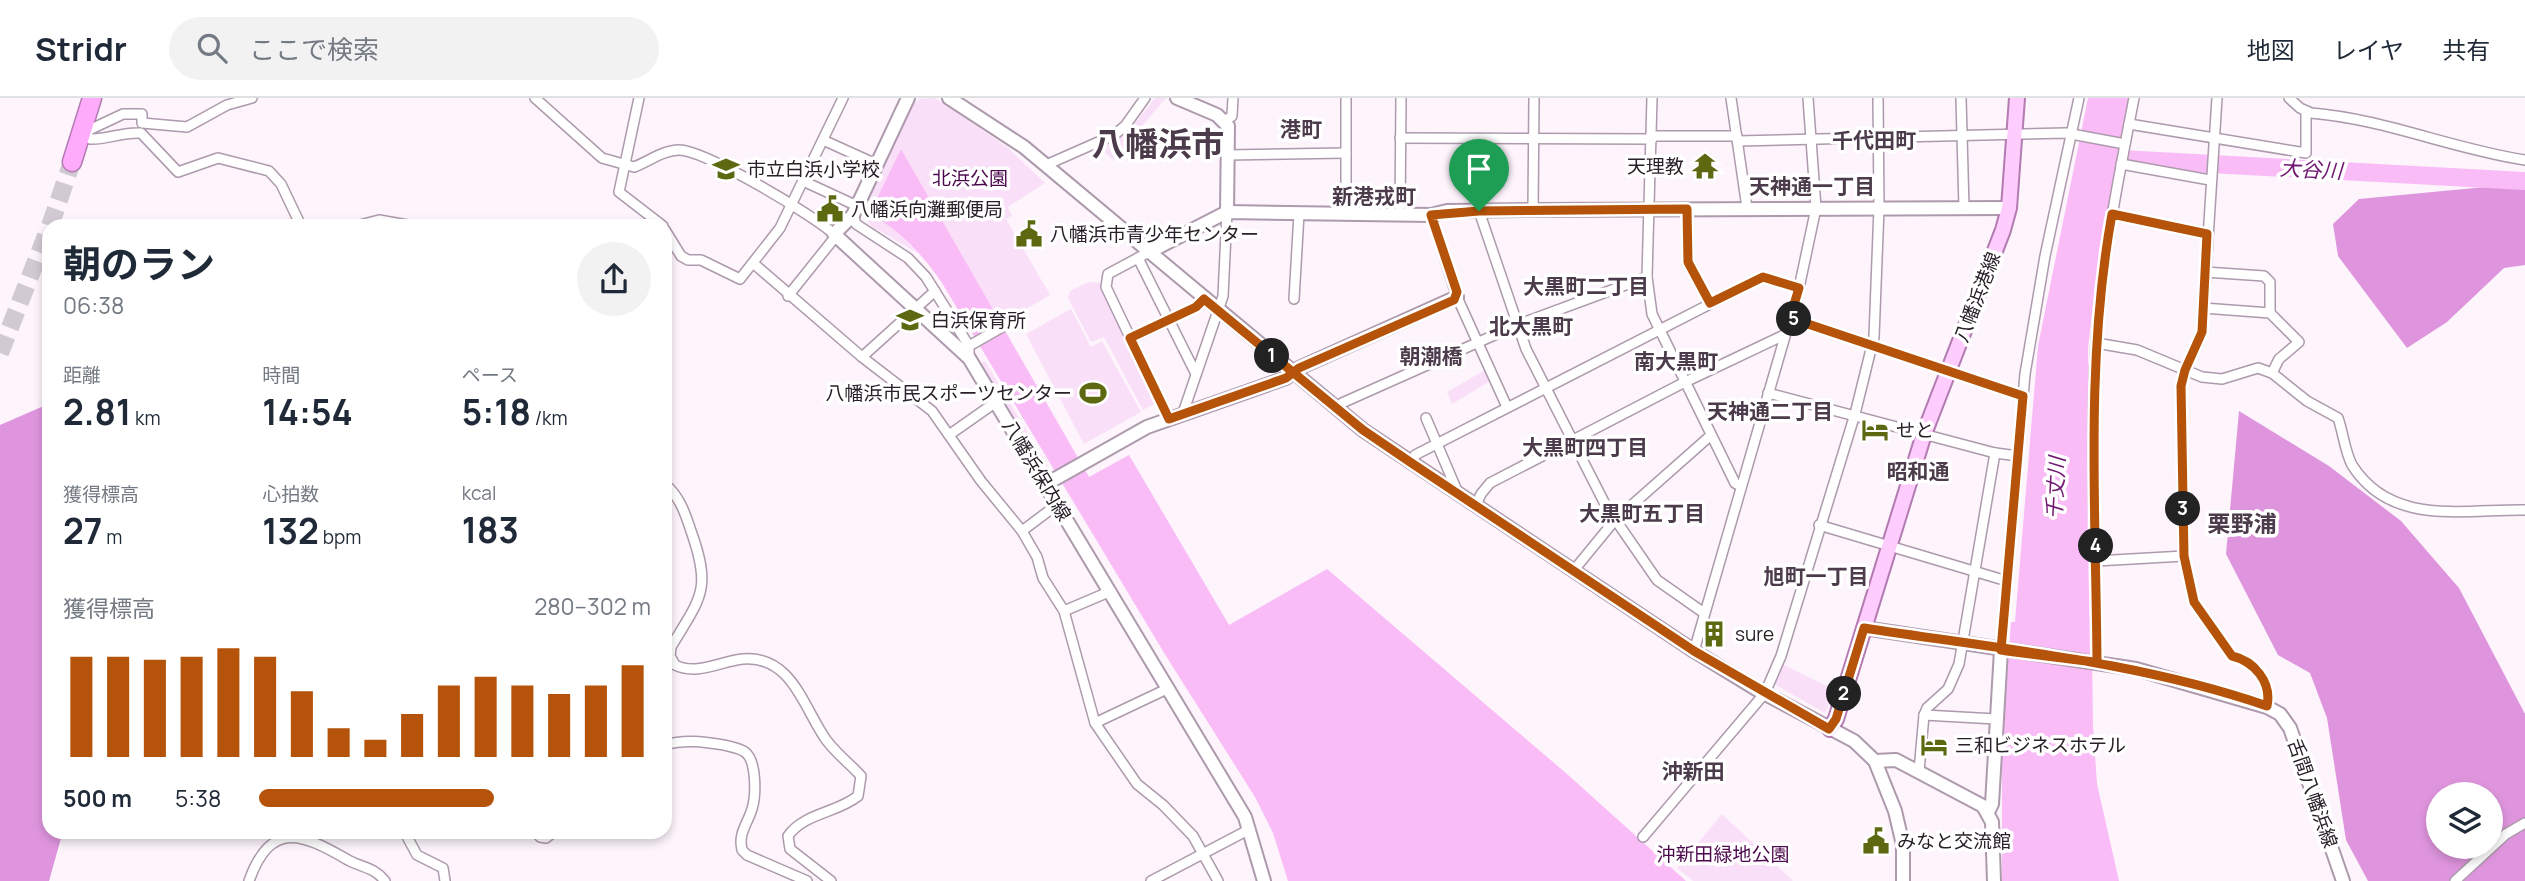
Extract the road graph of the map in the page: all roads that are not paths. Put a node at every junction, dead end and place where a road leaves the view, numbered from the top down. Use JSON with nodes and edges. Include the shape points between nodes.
{"nodes":[{"id":1,"x":92,"y":98,"type":"edge"},
{"id":2,"x":252,"y":98,"type":"edge"},
{"id":3,"x":535,"y":98,"type":"edge"},
{"id":4,"x":639,"y":98,"type":"edge"},
{"id":5,"x":843,"y":98,"type":"edge"},
{"id":6,"x":908,"y":98,"type":"edge"},
{"id":7,"x":948,"y":98,"type":"edge"},
{"id":8,"x":1145,"y":98,"type":"edge"},
{"id":9,"x":1177,"y":98,"type":"edge"},
{"id":10,"x":1233,"y":98,"type":"edge"},
{"id":11,"x":1346,"y":98,"type":"edge"},
{"id":12,"x":1401,"y":98,"type":"edge"},
{"id":13,"x":1534,"y":98,"type":"edge"},
{"id":14,"x":1652,"y":98,"type":"edge"},
{"id":15,"x":1731,"y":98,"type":"edge"},
{"id":16,"x":1808,"y":98,"type":"edge"},
{"id":17,"x":1878,"y":98,"type":"edge"},
{"id":18,"x":1961,"y":98,"type":"edge"},
{"id":19,"x":2017,"y":98,"type":"edge"},
{"id":20,"x":2079,"y":98,"type":"edge"},
{"id":21,"x":2134,"y":98,"type":"edge"},
{"id":22,"x":2217,"y":98,"type":"edge"},
{"id":23,"x":2289,"y":98,"type":"edge"},
{"id":24,"x":2306,"y":111,"type":"junction"},
{"id":25,"x":1225,"y":121,"type":"junction"},
{"id":26,"x":2129,"y":124,"type":"junction"},
{"id":27,"x":2075,"y":134,"type":"junction"},
{"id":28,"x":2015,"y":135,"type":"junction"},
{"id":29,"x":1400,"y":138,"type":"junction"},
{"id":30,"x":1652,"y":138,"type":"junction"},
{"id":31,"x":1813,"y":138,"type":"junction"},
{"id":32,"x":1961,"y":138,"type":"junction"},
{"id":33,"x":1534,"y":139,"type":"junction"},
{"id":34,"x":1737,"y":139,"type":"junction"},
{"id":35,"x":1879,"y":139,"type":"junction"},
{"id":36,"x":2213,"y":139,"type":"junction"},
{"id":37,"x":823,"y":140,"type":"junction"},
{"id":38,"x":2123,"y":143,"type":"junction"},
{"id":39,"x":1346,"y":153,"type":"junction"},
{"id":40,"x":1227,"y":155,"type":"junction"},
{"id":41,"x":2525,"y":160,"type":"edge"},
{"id":42,"x":72,"y":162,"type":"tunnel mouth"},
{"id":43,"x":876,"y":164,"type":"junction"},
{"id":44,"x":2121,"y":164,"type":"junction"},
{"id":45,"x":1046,"y":165,"type":"junction"},
{"id":46,"x":627,"y":166,"type":"junction"},
{"id":47,"x":2210,"y":180,"type":"junction"},
{"id":48,"x":803,"y":181,"type":"junction"},
{"id":49,"x":793,"y":203,"type":"junction"},
{"id":50,"x":1747,"y":208,"type":"junction"},
{"id":51,"x":1816,"y":208,"type":"junction"},
{"id":52,"x":1878,"y":208,"type":"junction"},
{"id":53,"x":1964,"y":208,"type":"junction"},
{"id":54,"x":2009,"y":208,"type":"junction"},
{"id":55,"x":1649,"y":209,"type":"junction"},
{"id":56,"x":1687,"y":209,"type":"junction"},
{"id":57,"x":854,"y":210,"type":"junction"},
{"id":58,"x":1533,"y":210,"type":"junction"},
{"id":59,"x":1479,"y":211,"type":"junction"},
{"id":60,"x":1227,"y":212,"type":"junction"},
{"id":61,"x":1299,"y":214,"type":"junction"},
{"id":62,"x":2112,"y":214,"type":"junction"},
{"id":63,"x":1346,"y":215,"type":"junction"},
{"id":64,"x":1400,"y":215,"type":"junction"},
{"id":65,"x":1431,"y":215,"type":"junction"},
{"id":66,"x":298,"y":219,"type":"edge"},
{"id":67,"x":653,"y":219,"type":"edge"},
{"id":68,"x":2207,"y":234,"type":"junction"},
{"id":69,"x":835,"y":235,"type":"junction"},
{"id":70,"x":672,"y":244,"type":"edge"},
{"id":71,"x":1144,"y":255,"type":"junction"},
{"id":72,"x":753,"y":263,"type":"junction"},
{"id":73,"x":2205,"y":272,"type":"junction"},
{"id":74,"x":1647,"y":277,"type":"junction"},
{"id":75,"x":1799,"y":288,"type":"junction"},
{"id":76,"x":935,"y":291,"type":"junction"},
{"id":77,"x":788,"y":296,"type":"junction"},
{"id":78,"x":1457,"y":297,"type":"junction"},
{"id":79,"x":1204,"y":299,"type":"junction"},
{"id":80,"x":1294,"y":299,"type":"dead end"},
{"id":81,"x":1710,"y":303,"type":"junction"},
{"id":82,"x":2203,"y":308,"type":"junction"},
{"id":83,"x":916,"y":310,"type":"junction"},
{"id":84,"x":1218,"y":310,"type":"junction"},
{"id":85,"x":2270,"y":313,"type":"junction"},
{"id":86,"x":1790,"y":318,"type":"junction"},
{"id":87,"x":1170,"y":320,"type":"junction"},
{"id":88,"x":1517,"y":325,"type":"junction"},
{"id":89,"x":1004,"y":326,"type":"dead end"},
{"id":90,"x":1657,"y":329,"type":"junction"},
{"id":91,"x":1784,"y":335,"type":"junction"},
{"id":92,"x":1130,"y":338,"type":"junction"},
{"id":93,"x":1479,"y":342,"type":"junction"},
{"id":94,"x":2096,"y":343,"type":"junction"},
{"id":95,"x":1873,"y":344,"type":"junction"},
{"id":96,"x":971,"y":349,"type":"junction"},
{"id":97,"x":862,"y":357,"type":"junction"},
{"id":98,"x":1948,"y":369,"type":"junction"},
{"id":99,"x":2185,"y":370,"type":"junction"},
{"id":100,"x":1195,"y":372,"type":"junction"},
{"id":101,"x":2272,"y":373,"type":"junction"},
{"id":102,"x":1293,"y":374,"type":"junction"},
{"id":103,"x":1683,"y":383,"type":"junction"},
{"id":104,"x":1546,"y":386,"type":"junction"},
{"id":105,"x":1768,"y":393,"type":"junction"},
{"id":106,"x":2023,"y":396,"type":"junction"},
{"id":107,"x":996,"y":402,"type":"junction"},
{"id":108,"x":1507,"y":407,"type":"junction"},
{"id":109,"x":1337,"y":409,"type":"junction"},
{"id":110,"x":1183,"y":413,"type":"junction"},
{"id":111,"x":1855,"y":414,"type":"junction"},
{"id":112,"x":1426,"y":418,"type":"dead end"},
{"id":113,"x":1169,"y":419,"type":"junction"},
{"id":114,"x":1924,"y":434,"type":"junction"},
{"id":115,"x":949,"y":435,"type":"junction"},
{"id":116,"x":1710,"y":436,"type":"junction"},
{"id":117,"x":1573,"y":440,"type":"junction"},
{"id":118,"x":1437,"y":443,"type":"junction"},
{"id":119,"x":1995,"y":453,"type":"junction"},
{"id":120,"x":2018,"y":456,"type":"junction"},
{"id":121,"x":1413,"y":464,"type":"junction"},
{"id":122,"x":1051,"y":481,"type":"junction"},
{"id":123,"x":1740,"y":486,"type":"junction"},
{"id":124,"x":672,"y":493,"type":"edge"},
{"id":125,"x":1459,"y":494,"type":"junction"},
{"id":126,"x":1058,"y":504,"type":"junction"},
{"id":127,"x":1476,"y":505,"type":"junction"},
{"id":128,"x":2525,"y":510,"type":"edge"},
{"id":129,"x":1615,"y":520,"type":"junction"},
{"id":130,"x":1819,"y":525,"type":"junction"},
{"id":131,"x":1022,"y":531,"type":"junction"},
{"id":132,"x":1889,"y":546,"type":"junction"},
{"id":133,"x":2184,"y":556,"type":"junction"},
{"id":134,"x":2096,"y":561,"type":"junction"},
{"id":135,"x":1574,"y":570,"type":"junction"},
{"id":136,"x":1974,"y":570,"type":"junction"},
{"id":137,"x":2007,"y":581,"type":"junction"},
{"id":138,"x":1111,"y":591,"type":"junction"},
{"id":139,"x":1064,"y":611,"type":"junction"},
{"id":140,"x":1704,"y":613,"type":"junction"},
{"id":141,"x":1864,"y":628,"type":"junction"},
{"id":142,"x":1963,"y":643,"type":"junction"},
{"id":143,"x":672,"y":645,"type":"edge"},
{"id":144,"x":2004,"y":650,"type":"junction"},
{"id":145,"x":1694,"y":651,"type":"junction"},
{"id":146,"x":672,"y":659,"type":"edge"},
{"id":147,"x":2095,"y":662,"type":"junction"},
{"id":148,"x":1169,"y":688,"type":"junction"},
{"id":149,"x":1765,"y":693,"type":"junction"},
{"id":150,"x":2267,"y":706,"type":"junction"},
{"id":151,"x":1924,"y":715,"type":"junction"},
{"id":152,"x":1996,"y":719,"type":"junction"},
{"id":153,"x":1095,"y":723,"type":"junction"},
{"id":154,"x":1829,"y":729,"type":"junction"},
{"id":155,"x":672,"y":743,"type":"edge"},
{"id":156,"x":1875,"y":761,"type":"junction"},
{"id":157,"x":1919,"y":771,"type":"junction"},
{"id":158,"x":1988,"y":812,"type":"junction"},
{"id":159,"x":2525,"y":823,"type":"edge"},
{"id":160,"x":1251,"y":829,"type":"junction"},
{"id":161,"x":1643,"y":838,"type":"dead end"},
{"id":162,"x":288,"y":839,"type":"edge"},
{"id":163,"x":308,"y":839,"type":"edge"},
{"id":164,"x":408,"y":839,"type":"edge"},
{"id":165,"x":1204,"y":855,"type":"junction"},
{"id":166,"x":249,"y":881,"type":"edge"},
{"id":167,"x":385,"y":881,"type":"edge"},
{"id":168,"x":444,"y":881,"type":"edge"},
{"id":169,"x":807,"y":881,"type":"edge"},
{"id":170,"x":831,"y":881,"type":"edge"},
{"id":171,"x":1151,"y":881,"type":"edge"},
{"id":172,"x":1218,"y":881,"type":"edge"},
{"id":173,"x":1265,"y":881,"type":"edge"},
{"id":174,"x":1903,"y":881,"type":"edge"},
{"id":175,"x":1994,"y":881,"type":"edge"},
{"id":176,"x":2343,"y":881,"type":"edge"},
{"id":177,"x":2455,"y":881,"type":"edge"}],
"edges":[{"from":1,"to":42,"type":"highway"},
{"from":2,"to":66,"type":"street","via":[[228,105],[196,125],[142,123],[142,114],[123,114],[87,135],[97,139],[114,133],[141,133],[178,172],[218,158],[269,171],[281,184]]},
{"from":3,"to":46,"type":"street","via":[[603,158]]},
{"from":4,"to":46,"type":"street"},
{"from":5,"to":37,"type":"street"},
{"from":6,"to":43,"type":"street"},
{"from":7,"to":45,"type":"street","via":[[999,128]]},
{"from":8,"to":45,"type":"street","via":[[1114,135]]},
{"from":9,"to":25,"type":"street"},
{"from":10,"to":25,"type":"street","via":[[1232,116]]},
{"from":11,"to":39,"type":"street"},
{"from":12,"to":29,"type":"street"},
{"from":13,"to":33,"type":"street"},
{"from":14,"to":30,"type":"street"},
{"from":15,"to":34,"type":"street"},
{"from":16,"to":31,"type":"street"},
{"from":17,"to":35,"type":"street"},
{"from":18,"to":32,"type":"street"},
{"from":19,"to":28,"type":"main road","name":"八幡浜港線"},
{"from":20,"to":27,"type":"street"},
{"from":21,"to":26,"type":"street"},
{"from":22,"to":36,"type":"street"},
{"from":23,"to":24,"type":"street"},
{"from":24,"to":36,"type":"street","via":[[2306,153]]},
{"from":24,"to":41,"type":"street","via":[[2385,123]]},
{"from":25,"to":40,"type":"street"},
{"from":26,"to":36,"type":"street"},
{"from":26,"to":38,"type":"street"},
{"from":27,"to":28,"type":"street"},
{"from":27,"to":38,"type":"street"},
{"from":27,"to":106,"type":"street","via":[[2045,256]]},
{"from":28,"to":32,"type":"street"},
{"from":28,"to":54,"type":"main road","name":"八幡浜港線"},
{"from":29,"to":33,"type":"street"},
{"from":29,"to":64,"type":"street"},
{"from":30,"to":33,"type":"street"},
{"from":30,"to":34,"type":"street"},
{"from":30,"to":55,"type":"street"},
{"from":31,"to":34,"type":"street"},
{"from":31,"to":35,"type":"street"},
{"from":31,"to":51,"type":"street"},
{"from":32,"to":35,"type":"street"},
{"from":32,"to":53,"type":"street"},
{"from":33,"to":58,"type":"street"},
{"from":34,"to":50,"type":"street"},
{"from":35,"to":52,"type":"street"},
{"from":36,"to":47,"type":"street"},
{"from":37,"to":43,"type":"street"},
{"from":37,"to":48,"type":"street"},
{"from":38,"to":44,"type":"street"},
{"from":39,"to":40,"type":"street"},
{"from":39,"to":63,"type":"street"},
{"from":40,"to":60,"type":"street"},
{"from":43,"to":57,"type":"street"},
{"from":44,"to":47,"type":"street"},
{"from":44,"to":62,"type":"street"},
{"from":45,"to":71,"type":"street"},
{"from":46,"to":49,"type":"street","via":[[667,152],[691,152]]},
{"from":46,"to":67,"type":"street","via":[[620,192]]},
{"from":47,"to":68,"type":"street"},
{"from":48,"to":49,"type":"street"},
{"from":48,"to":57,"type":"street"},
{"from":49,"to":69,"type":"street"},
{"from":49,"to":72,"type":"street"},
{"from":50,"to":51,"type":"street"},
{"from":50,"to":56,"type":"street"},
{"from":51,"to":52,"type":"street"},
{"from":51,"to":75,"type":"street"},
{"from":52,"to":53,"type":"street"},
{"from":52,"to":95,"type":"street"},
{"from":53,"to":54,"type":"street"},
{"from":54,"to":98,"type":"main road","name":"八幡浜港線"},
{"from":55,"to":56,"type":"street"},
{"from":55,"to":58,"type":"street"},
{"from":55,"to":74,"type":"street"},
{"from":56,"to":81,"type":"street","via":[[1688,262]]},
{"from":57,"to":69,"type":"street"},
{"from":57,"to":76,"type":"street","via":[[856,224],[908,258]]},
{"from":58,"to":59,"type":"street"},
{"from":59,"to":65,"type":"street"},
{"from":59,"to":88,"type":"street"},
{"from":60,"to":61,"type":"street"},
{"from":60,"to":71,"type":"street"},
{"from":60,"to":84,"type":"street","via":[[1223,296]]},
{"from":61,"to":63,"type":"street"},
{"from":61,"to":80,"type":"street"},
{"from":62,"to":68,"type":"street"},
{"from":62,"to":94,"type":"street"},
{"from":63,"to":64,"type":"street"},
{"from":64,"to":65,"type":"street"},
{"from":65,"to":78,"type":"street"},
{"from":68,"to":73,"type":"street"},
{"from":69,"to":77,"type":"street"},
{"from":69,"to":83,"type":"street","name":"八幡浜保内線"},
{"from":70,"to":72,"type":"street","via":[[688,260],[701,260],[740,279]]},
{"from":71,"to":79,"type":"street"},
{"from":71,"to":87,"type":"street"},
{"from":71,"to":92,"type":"street","via":[[1108,274],[1105,281]]},
{"from":72,"to":77,"type":"street"},
{"from":73,"to":82,"type":"street"},
{"from":73,"to":85,"type":"street","via":[[2264,276],[2270,282]]},
{"from":74,"to":88,"type":"street"},
{"from":74,"to":90,"type":"street"},
{"from":75,"to":81,"type":"street","via":[[1763,277]]},
{"from":75,"to":86,"type":"street"},
{"from":76,"to":83,"type":"street"},
{"from":76,"to":96,"type":"street"},
{"from":77,"to":97,"type":"street"},
{"from":78,"to":93,"type":"street"},
{"from":78,"to":102,"type":"street"},
{"from":79,"to":84,"type":"street"},
{"from":79,"to":87,"type":"street"},
{"from":81,"to":90,"type":"street"},
{"from":82,"to":85,"type":"street"},
{"from":82,"to":99,"type":"street","via":[[2202,332]]},
{"from":83,"to":96,"type":"street","name":"八幡浜保内線"},
{"from":83,"to":97,"type":"street"},
{"from":84,"to":100,"type":"street"},
{"from":84,"to":102,"type":"street"},
{"from":85,"to":101,"type":"street","via":[[2299,342],[2279,359]]},
{"from":86,"to":91,"type":"street"},
{"from":86,"to":95,"type":"street"},
{"from":87,"to":92,"type":"street"},
{"from":87,"to":100,"type":"street"},
{"from":88,"to":93,"type":"street"},
{"from":88,"to":104,"type":"street"},
{"from":89,"to":96,"type":"street"},
{"from":90,"to":103,"type":"street"},
{"from":90,"to":104,"type":"street"},
{"from":91,"to":103,"type":"street"},
{"from":91,"to":105,"type":"street"},
{"from":92,"to":113,"type":"street"},
{"from":93,"to":108,"type":"street"},
{"from":93,"to":109,"type":"street"},
{"from":94,"to":99,"type":"street","via":[[2137,350]]},
{"from":94,"to":134,"type":"street"},
{"from":95,"to":98,"type":"street"},
{"from":95,"to":111,"type":"street"},
{"from":96,"to":107,"type":"street","name":"八幡浜保内線"},
{"from":97,"to":115,"type":"street","via":[[932,411]]},
{"from":98,"to":106,"type":"street"},
{"from":98,"to":114,"type":"main road","name":"八幡浜港線"},
{"from":99,"to":101,"type":"street","via":[[2222,379],[2258,368]]},
{"from":99,"to":133,"type":"street","via":[[2181,386]]},
{"from":100,"to":110,"type":"street"},
{"from":101,"to":128,"type":"street","via":[[2338,418],[2351,463],[2388,499],[2424,511]]},
{"from":102,"to":109,"type":"street"},
{"from":102,"to":110,"type":"street"},
{"from":103,"to":116,"type":"street"},
{"from":103,"to":117,"type":"street"},
{"from":104,"to":108,"type":"street"},
{"from":104,"to":117,"type":"street"},
{"from":105,"to":111,"type":"street"},
{"from":105,"to":123,"type":"street"},
{"from":106,"to":120,"type":"street"},
{"from":107,"to":115,"type":"street"},
{"from":107,"to":122,"type":"street","name":"八幡浜保内線"},
{"from":108,"to":118,"type":"street"},
{"from":109,"to":121,"type":"street"},
{"from":110,"to":113,"type":"street"},
{"from":111,"to":114,"type":"street"},
{"from":111,"to":130,"type":"street"},
{"from":112,"to":118,"type":"street"},
{"from":113,"to":122,"type":"street","via":[[1124,438]]},
{"from":114,"to":119,"type":"street"},
{"from":114,"to":132,"type":"main road","name":"八幡浜港線"},
{"from":115,"to":131,"type":"street"},
{"from":116,"to":123,"type":"street"},
{"from":116,"to":129,"type":"street"},
{"from":117,"to":127,"type":"street","via":[[1490,483]]},
{"from":117,"to":129,"type":"street"},
{"from":118,"to":121,"type":"street","via":[[1415,455]]},
{"from":118,"to":125,"type":"street"},
{"from":119,"to":120,"type":"street"},
{"from":119,"to":136,"type":"street"},
{"from":120,"to":137,"type":"street"},
{"from":121,"to":125,"type":"street"},
{"from":122,"to":126,"type":"street","name":"八幡浜保内線"},
{"from":123,"to":140,"type":"street"},
{"from":124,"to":143,"type":"street","via":[[681,504],[704,573],[701,593]]},
{"from":125,"to":127,"type":"street"},
{"from":126,"to":131,"type":"street"},
{"from":126,"to":138,"type":"street","name":"八幡浜保内線"},
{"from":127,"to":135,"type":"street"},
{"from":129,"to":135,"type":"street"},
{"from":129,"to":140,"type":"street","via":[[1657,580]]},
{"from":130,"to":132,"type":"street"},
{"from":130,"to":149,"type":"street","via":[[1781,656]]},
{"from":131,"to":139,"type":"street"},
{"from":132,"to":136,"type":"street"},
{"from":132,"to":141,"type":"main road","name":"八幡浜港線"},
{"from":133,"to":134,"type":"street"},
{"from":133,"to":150,"type":"street","via":[[2194,602],[2232,656],[2255,667],[2268,690]]},
{"from":134,"to":147,"type":"street"},
{"from":135,"to":145,"type":"street"},
{"from":136,"to":137,"type":"street"},
{"from":136,"to":142,"type":"street"},
{"from":137,"to":144,"type":"street"},
{"from":138,"to":139,"type":"street"},
{"from":138,"to":148,"type":"street","name":"八幡浜保内線"},
{"from":139,"to":153,"type":"street"},
{"from":140,"to":145,"type":"street"},
{"from":141,"to":142,"type":"street","name":"舌間八幡浜線"},
{"from":141,"to":154,"type":"main road","name":"八幡浜港線"},
{"from":142,"to":144,"type":"street","name":"舌間八幡浜線"},
{"from":142,"to":151,"type":"street","via":[[1954,678]]},
{"from":144,"to":147,"type":"street","name":"舌間八幡浜線"},
{"from":144,"to":152,"type":"street"},
{"from":145,"to":149,"type":"street"},
{"from":146,"to":170,"type":"street","via":[[675,664],[700,669],[755,659],[786,674],[826,739],[861,776],[858,796],[850,803],[804,821],[788,836],[790,849]]},
{"from":147,"to":150,"type":"street","name":"舌間八幡浜線","via":[[2150,672]]},
{"from":148,"to":153,"type":"street"},
{"from":148,"to":160,"type":"street","name":"八幡浜保内線"},
{"from":149,"to":154,"type":"street"},
{"from":149,"to":161,"type":"street"},
{"from":150,"to":176,"type":"street","name":"舌間八幡浜線","via":[[2290,727]]},
{"from":151,"to":152,"type":"street"},
{"from":151,"to":157,"type":"street"},
{"from":152,"to":158,"type":"street"},
{"from":153,"to":165,"type":"street","via":[[1137,784],[1194,836]]},
{"from":154,"to":156,"type":"street","via":[[1854,741]]},
{"from":155,"to":169,"type":"street","via":[[706,742],[746,753],[754,775],[754,798],[741,832],[742,850]]},
{"from":156,"to":157,"type":"street","via":[[1896,760]]},
{"from":156,"to":174,"type":"street","via":[[1900,834]]},
{"from":157,"to":158,"type":"street"},
{"from":158,"to":175,"type":"street"},
{"from":159,"to":177,"type":"street","via":[[2506,834]]},
{"from":160,"to":165,"type":"street"},
{"from":160,"to":173,"type":"street","name":"八幡浜保内線"},
{"from":162,"to":166,"type":"street","via":[[261,854]]},
{"from":163,"to":167,"type":"street","via":[[368,866]]},
{"from":164,"to":168,"type":"street","via":[[417,855],[443,868]]},
{"from":165,"to":171,"type":"street"},
{"from":165,"to":172,"type":"street"}]}
